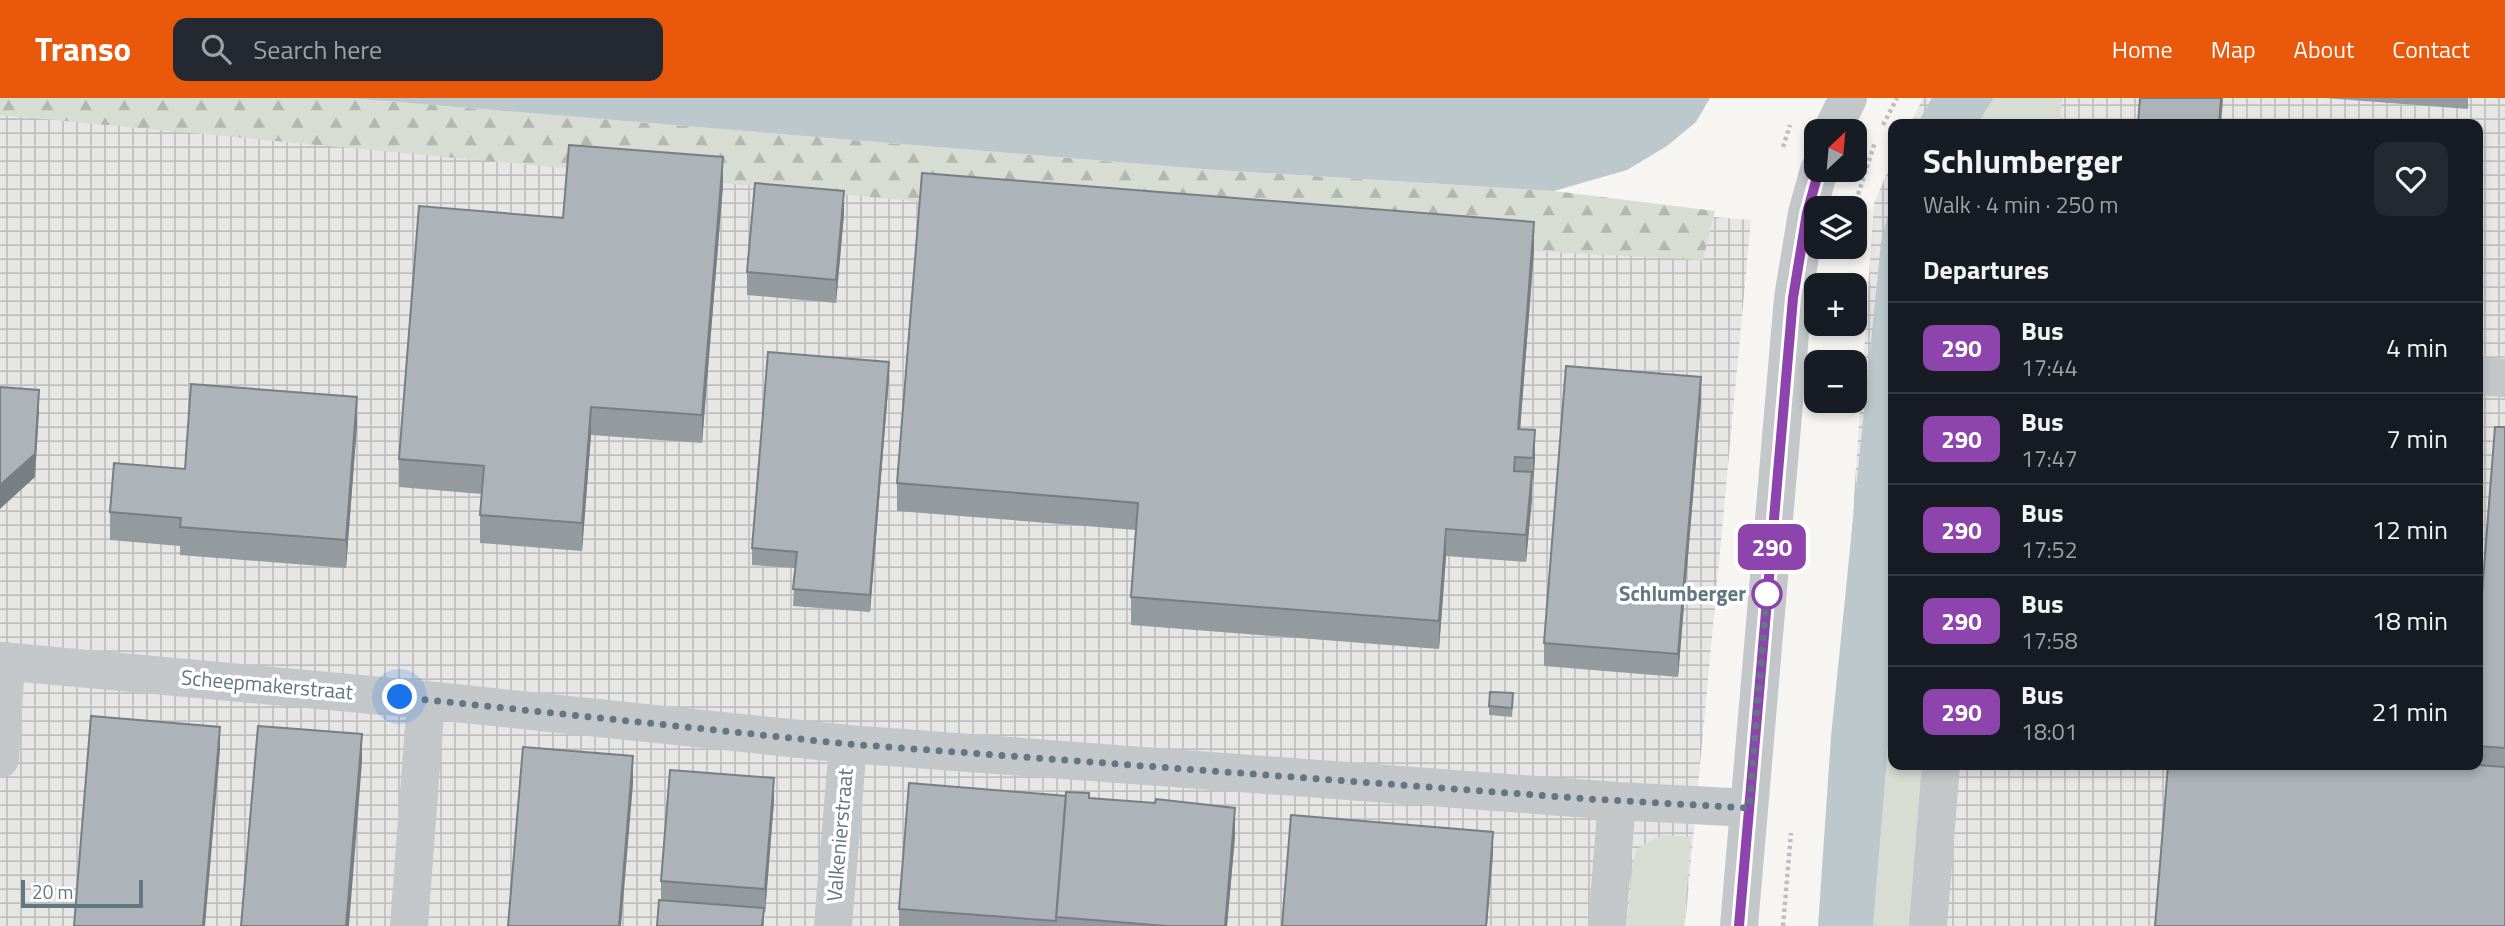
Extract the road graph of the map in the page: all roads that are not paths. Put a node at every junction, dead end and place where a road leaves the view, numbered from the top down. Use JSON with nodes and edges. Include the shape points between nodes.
{"nodes":[{"id":1,"x":1848,"y":98,"type":"edge"},
{"id":2,"x":1838,"y":119,"type":"edge"},
{"id":3,"x":1816,"y":182,"type":"edge"},
{"id":4,"x":2483,"y":376,"type":"edge"},
{"id":5,"x":2505,"y":378,"type":"edge"},
{"id":6,"x":3,"y":661,"type":"edge"},
{"id":7,"x":426,"y":700,"type":"junction"},
{"id":8,"x":848,"y":744,"type":"junction"},
{"id":9,"x":0,"y":760,"type":"edge"},
{"id":10,"x":1941,"y":770,"type":"edge"},
{"id":11,"x":1617,"y":801,"type":"junction"},
{"id":12,"x":1749,"y":808,"type":"junction"},
{"id":13,"x":409,"y":926,"type":"edge"},
{"id":14,"x":833,"y":926,"type":"edge"},
{"id":15,"x":1607,"y":926,"type":"edge"},
{"id":16,"x":1739,"y":926,"type":"edge"},
{"id":17,"x":1928,"y":926,"type":"edge"}],
"edges":[{"from":1,"to":2,"type":"street"},
{"from":3,"to":12,"type":"street","via":[[1793,298]]},
{"from":4,"to":5,"type":"street"},
{"from":6,"to":7,"type":"street","name":"Scheepmakerstraat"},
{"from":6,"to":9,"type":"street"},
{"from":7,"to":8,"type":"street","name":"Scheepmakerstraat"},
{"from":7,"to":13,"type":"street"},
{"from":8,"to":11,"type":"street","name":"Scheepmakerstraat"},
{"from":8,"to":14,"type":"street","name":"Valkenierstraat"},
{"from":10,"to":17,"type":"street"},
{"from":11,"to":12,"type":"street","name":"Scheepmakerstraat"},
{"from":11,"to":15,"type":"street"},
{"from":12,"to":16,"type":"street"}]}
